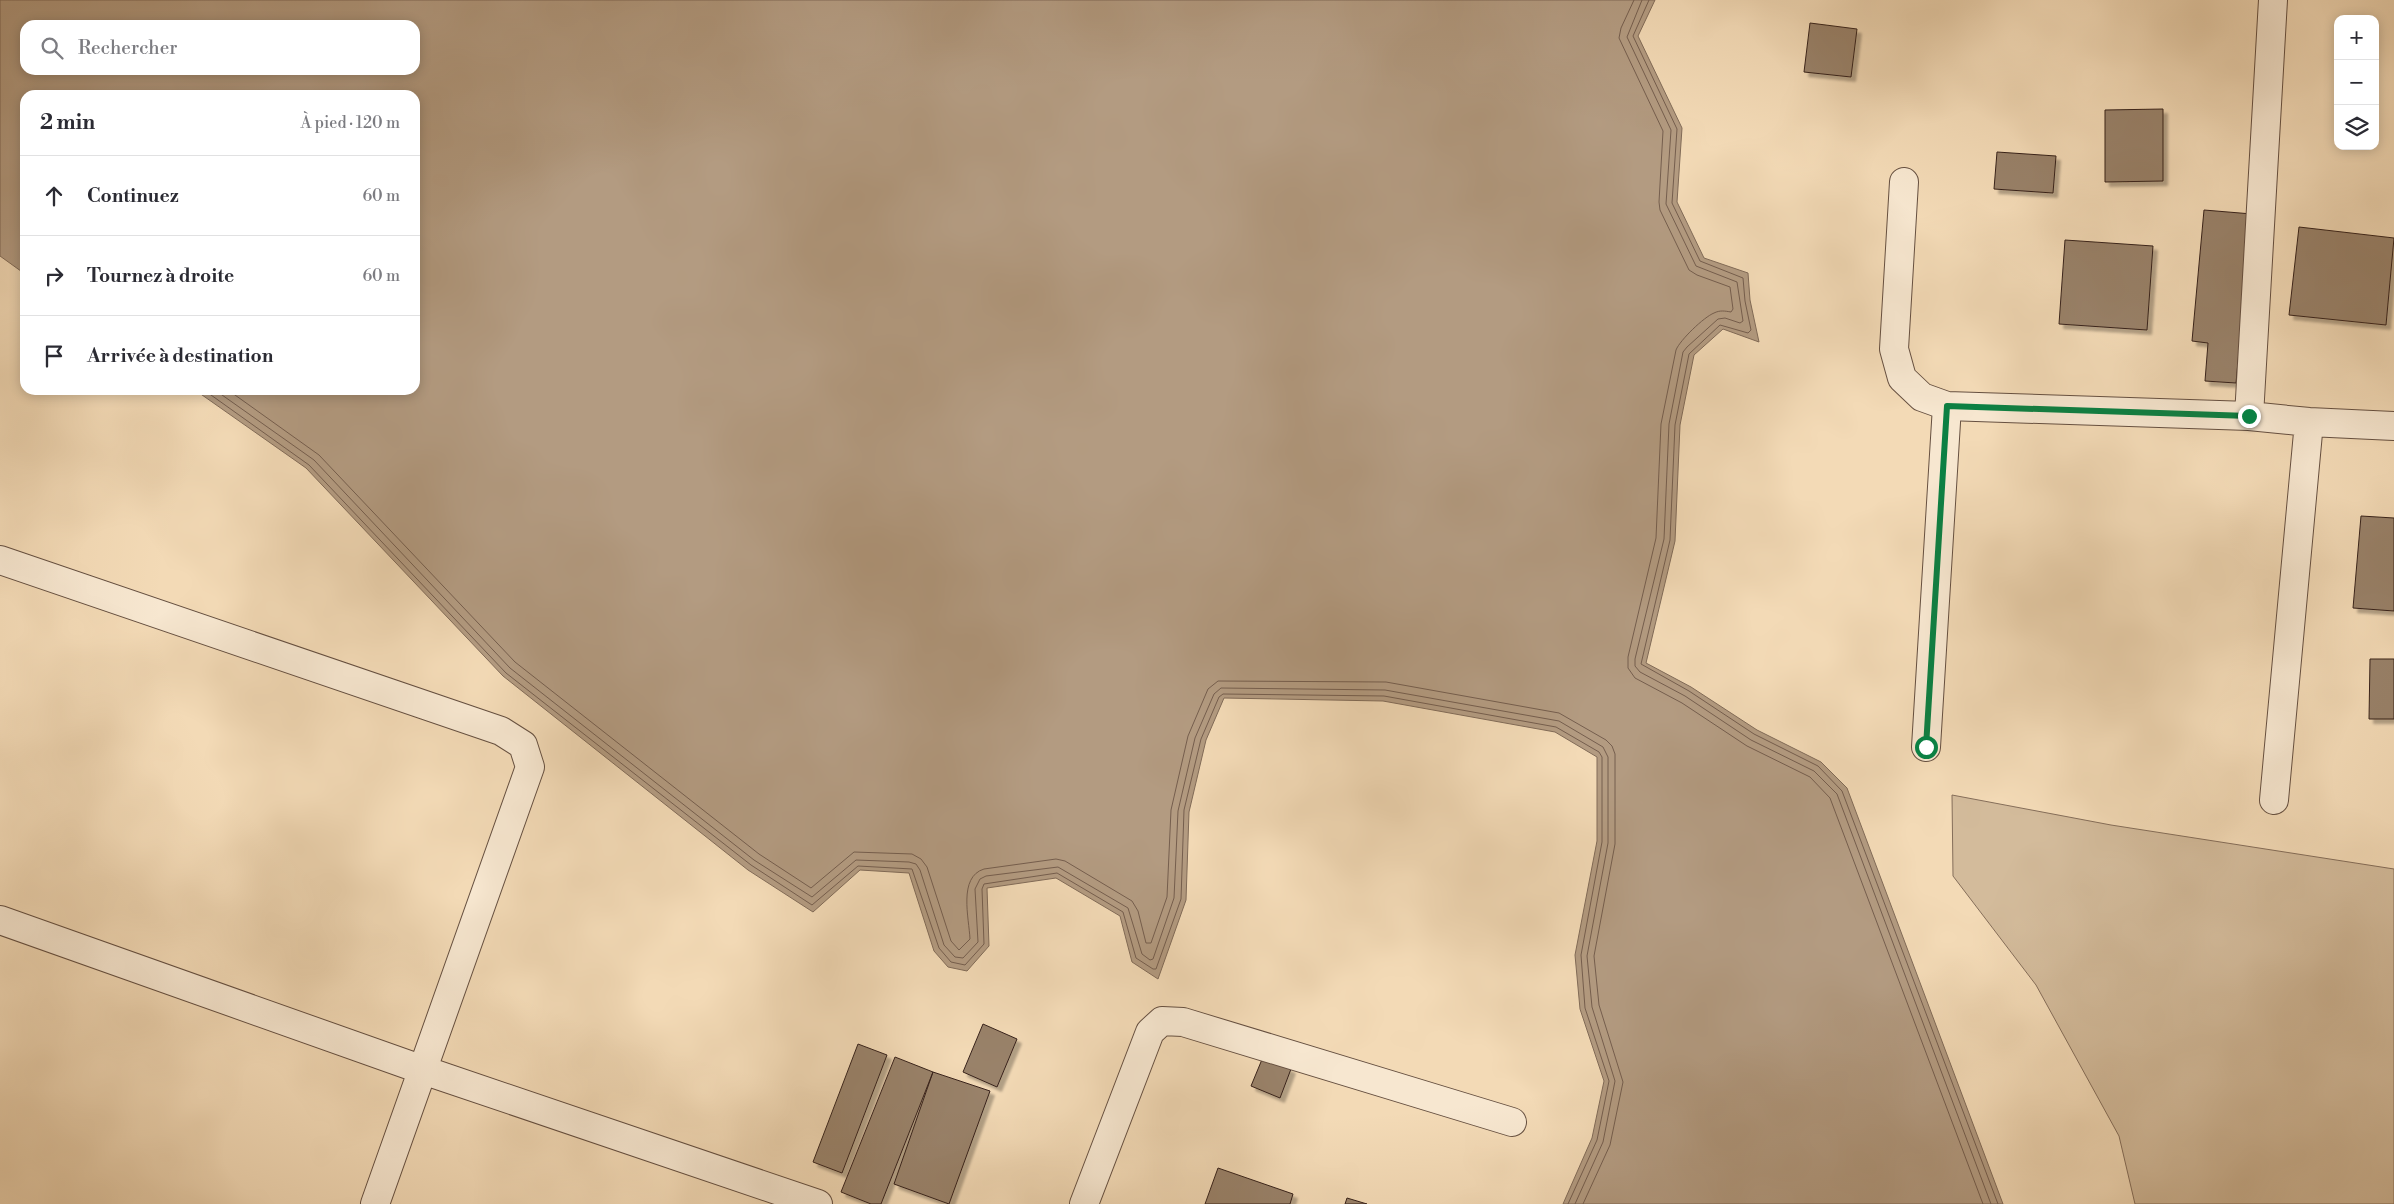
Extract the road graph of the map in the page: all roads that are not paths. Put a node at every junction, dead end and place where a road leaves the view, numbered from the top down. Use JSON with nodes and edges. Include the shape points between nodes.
{"nodes":[{"id":1,"x":2273,"y":0,"type":"edge"},
{"id":2,"x":1904,"y":182,"type":"dead end"},
{"id":3,"x":1947,"y":406,"type":"junction"},
{"id":4,"x":2249,"y":416,"type":"junction"},
{"id":5,"x":2310,"y":422,"type":"junction"},
{"id":6,"x":2394,"y":426,"type":"edge"},
{"id":7,"x":0,"y":560,"type":"edge"},
{"id":8,"x":1926,"y":747,"type":"dead end"},
{"id":9,"x":2274,"y":800,"type":"dead end"},
{"id":10,"x":0,"y":920,"type":"edge"},
{"id":11,"x":423,"y":1070,"type":"junction"},
{"id":12,"x":1512,"y":1122,"type":"dead end"},
{"id":13,"x":375,"y":1204,"type":"edge"},
{"id":14,"x":818,"y":1204,"type":"edge"},
{"id":15,"x":1084,"y":1204,"type":"edge"}],
"edges":[{"from":1,"to":4,"type":"street"},
{"from":2,"to":3,"type":"street","via":[[1894,350],[1902,378],[1922,397]]},
{"from":3,"to":4,"type":"street"},
{"from":3,"to":8,"type":"street"},
{"from":4,"to":5,"type":"street"},
{"from":5,"to":6,"type":"street"},
{"from":5,"to":9,"type":"street"},
{"from":7,"to":11,"type":"street","via":[[501,731],[523,745],[530,767]]},
{"from":10,"to":11,"type":"street"},
{"from":11,"to":13,"type":"street"},
{"from":11,"to":14,"type":"street"},
{"from":12,"to":15,"type":"street","via":[[1183,1022],[1162,1021],[1150,1032]]}]}
